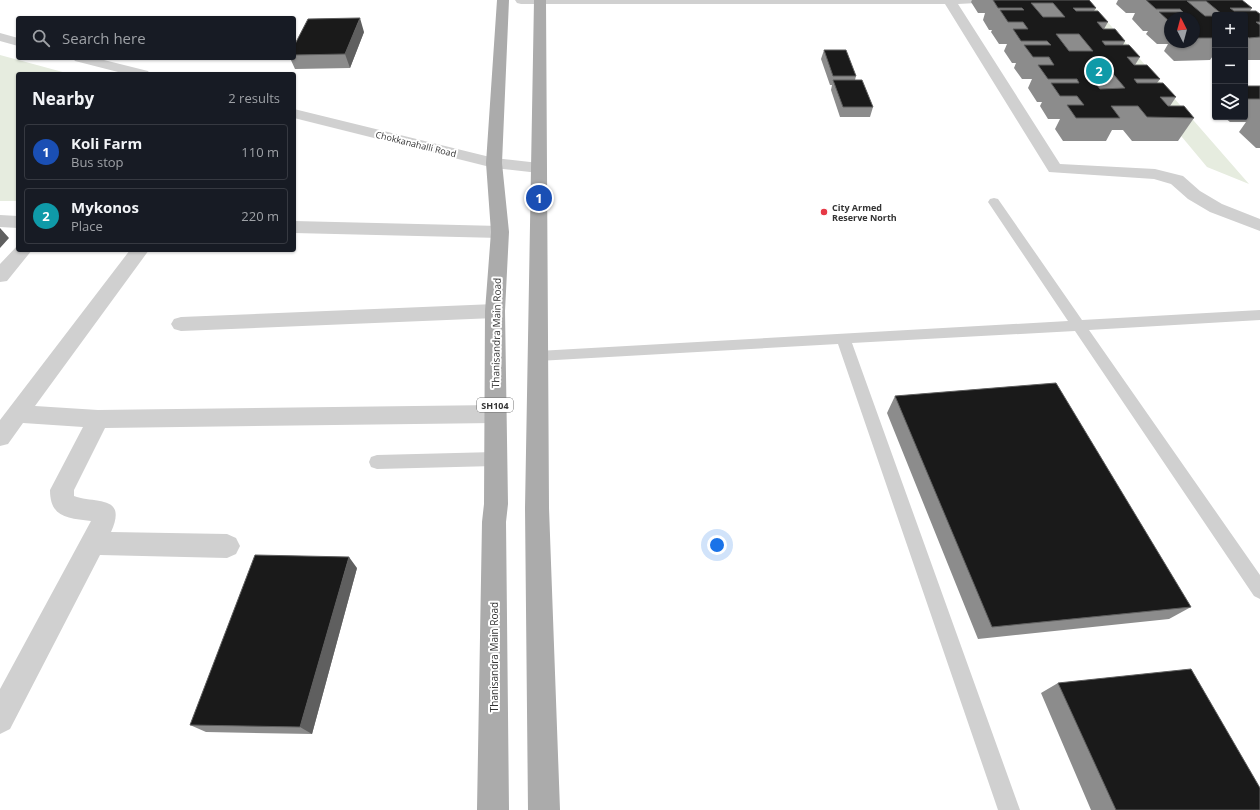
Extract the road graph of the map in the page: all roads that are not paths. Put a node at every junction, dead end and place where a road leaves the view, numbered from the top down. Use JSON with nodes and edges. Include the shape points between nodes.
{"nodes":[{"id":1,"x":503,"y":0,"type":"edge"},
{"id":2,"x":533,"y":0,"type":"edge"},
{"id":3,"x":949,"y":0,"type":"edge"},
{"id":4,"x":973,"y":0,"type":"edge"},
{"id":5,"x":0,"y":37,"type":"edge"},
{"id":6,"x":16,"y":41,"type":"edge"},
{"id":7,"x":88,"y":60,"type":"edge"},
{"id":8,"x":135,"y":72,"type":"edge"},
{"id":9,"x":296,"y":113,"type":"edge"},
{"id":10,"x":494,"y":164,"type":"junction"},
{"id":11,"x":538,"y":168,"type":"junction"},
{"id":12,"x":994,"y":202,"type":"dead end"},
{"id":13,"x":0,"y":221,"type":"edge"},
{"id":14,"x":16,"y":222,"type":"edge"},
{"id":15,"x":1260,"y":225,"type":"edge"},
{"id":16,"x":296,"y":228,"type":"edge"},
{"id":17,"x":500,"y":232,"type":"junction"},
{"id":18,"x":21,"y":252,"type":"edge"},
{"id":19,"x":138,"y":252,"type":"edge"},
{"id":20,"x":0,"y":276,"type":"edge"},
{"id":21,"x":495,"y":311,"type":"junction"},
{"id":22,"x":1260,"y":315,"type":"edge"},
{"id":23,"x":181,"y":324,"type":"dead end"},
{"id":24,"x":1078,"y":325,"type":"junction"},
{"id":25,"x":843,"y":339,"type":"junction"},
{"id":26,"x":538,"y":356,"type":"junction"},
{"id":27,"x":17,"y":414,"type":"junction"},
{"id":28,"x":496,"y":414,"type":"junction"},
{"id":29,"x":98,"y":419,"type":"junction"},
{"id":30,"x":0,"y":437,"type":"edge"},
{"id":31,"x":495,"y":459,"type":"junction"},
{"id":32,"x":377,"y":462,"type":"dead end"},
{"id":33,"x":93,"y":543,"type":"junction"},
{"id":34,"x":227,"y":546,"type":"dead end"},
{"id":35,"x":1260,"y":590,"type":"edge"},
{"id":36,"x":0,"y":720,"type":"edge"},
{"id":37,"x":492,"y":810,"type":"edge"},
{"id":38,"x":544,"y":810,"type":"edge"},
{"id":39,"x":1009,"y":810,"type":"edge"}],
"edges":[{"from":1,"to":10,"type":"main road","name":"Thanisandra Main Road","number":"SH104"},
{"from":2,"to":3,"type":"street"},
{"from":2,"to":11,"type":"main road"},
{"from":3,"to":4,"type":"street"},
{"from":3,"to":15,"type":"street","via":[[1055,169],[1155,174],[1177,180],[1194,195],[1216,208]]},
{"from":5,"to":6,"type":"street"},
{"from":7,"to":8,"type":"street"},
{"from":9,"to":10,"type":"street","name":"Chokkanahalli Road"},
{"from":10,"to":11,"type":"street","name":"Chokkanahalli Road"},
{"from":10,"to":17,"type":"main road","name":"Thanisandra Main Road","number":"SH104"},
{"from":11,"to":26,"type":"main road"},
{"from":12,"to":24,"type":"lane"},
{"from":13,"to":14,"type":"street"},
{"from":16,"to":17,"type":"street"},
{"from":17,"to":21,"type":"main road","name":"Thanisandra Main Road","number":"SH104"},
{"from":18,"to":20,"type":"street"},
{"from":19,"to":27,"type":"street"},
{"from":21,"to":23,"type":"street"},
{"from":21,"to":28,"type":"main road","name":"Thanisandra Main Road","number":"SH104"},
{"from":22,"to":24,"type":"lane"},
{"from":24,"to":25,"type":"lane"},
{"from":24,"to":35,"type":"lane"},
{"from":25,"to":26,"type":"lane"},
{"from":25,"to":39,"type":"lane"},
{"from":26,"to":38,"type":"main road","via":[[537,516]]},
{"from":27,"to":29,"type":"street"},
{"from":27,"to":30,"type":"street"},
{"from":28,"to":29,"type":"street"},
{"from":28,"to":31,"type":"main road","name":"Thanisandra Main Road","number":"SH104"},
{"from":29,"to":33,"type":"street","via":[[62,490],[62,501],[70,507],[100,511],[104,515]]},
{"from":31,"to":32,"type":"lane"},
{"from":31,"to":37,"type":"main road","name":"Thanisandra Main Road","number":"SH104"},
{"from":33,"to":34,"type":"street"},
{"from":33,"to":36,"type":"street"}]}
